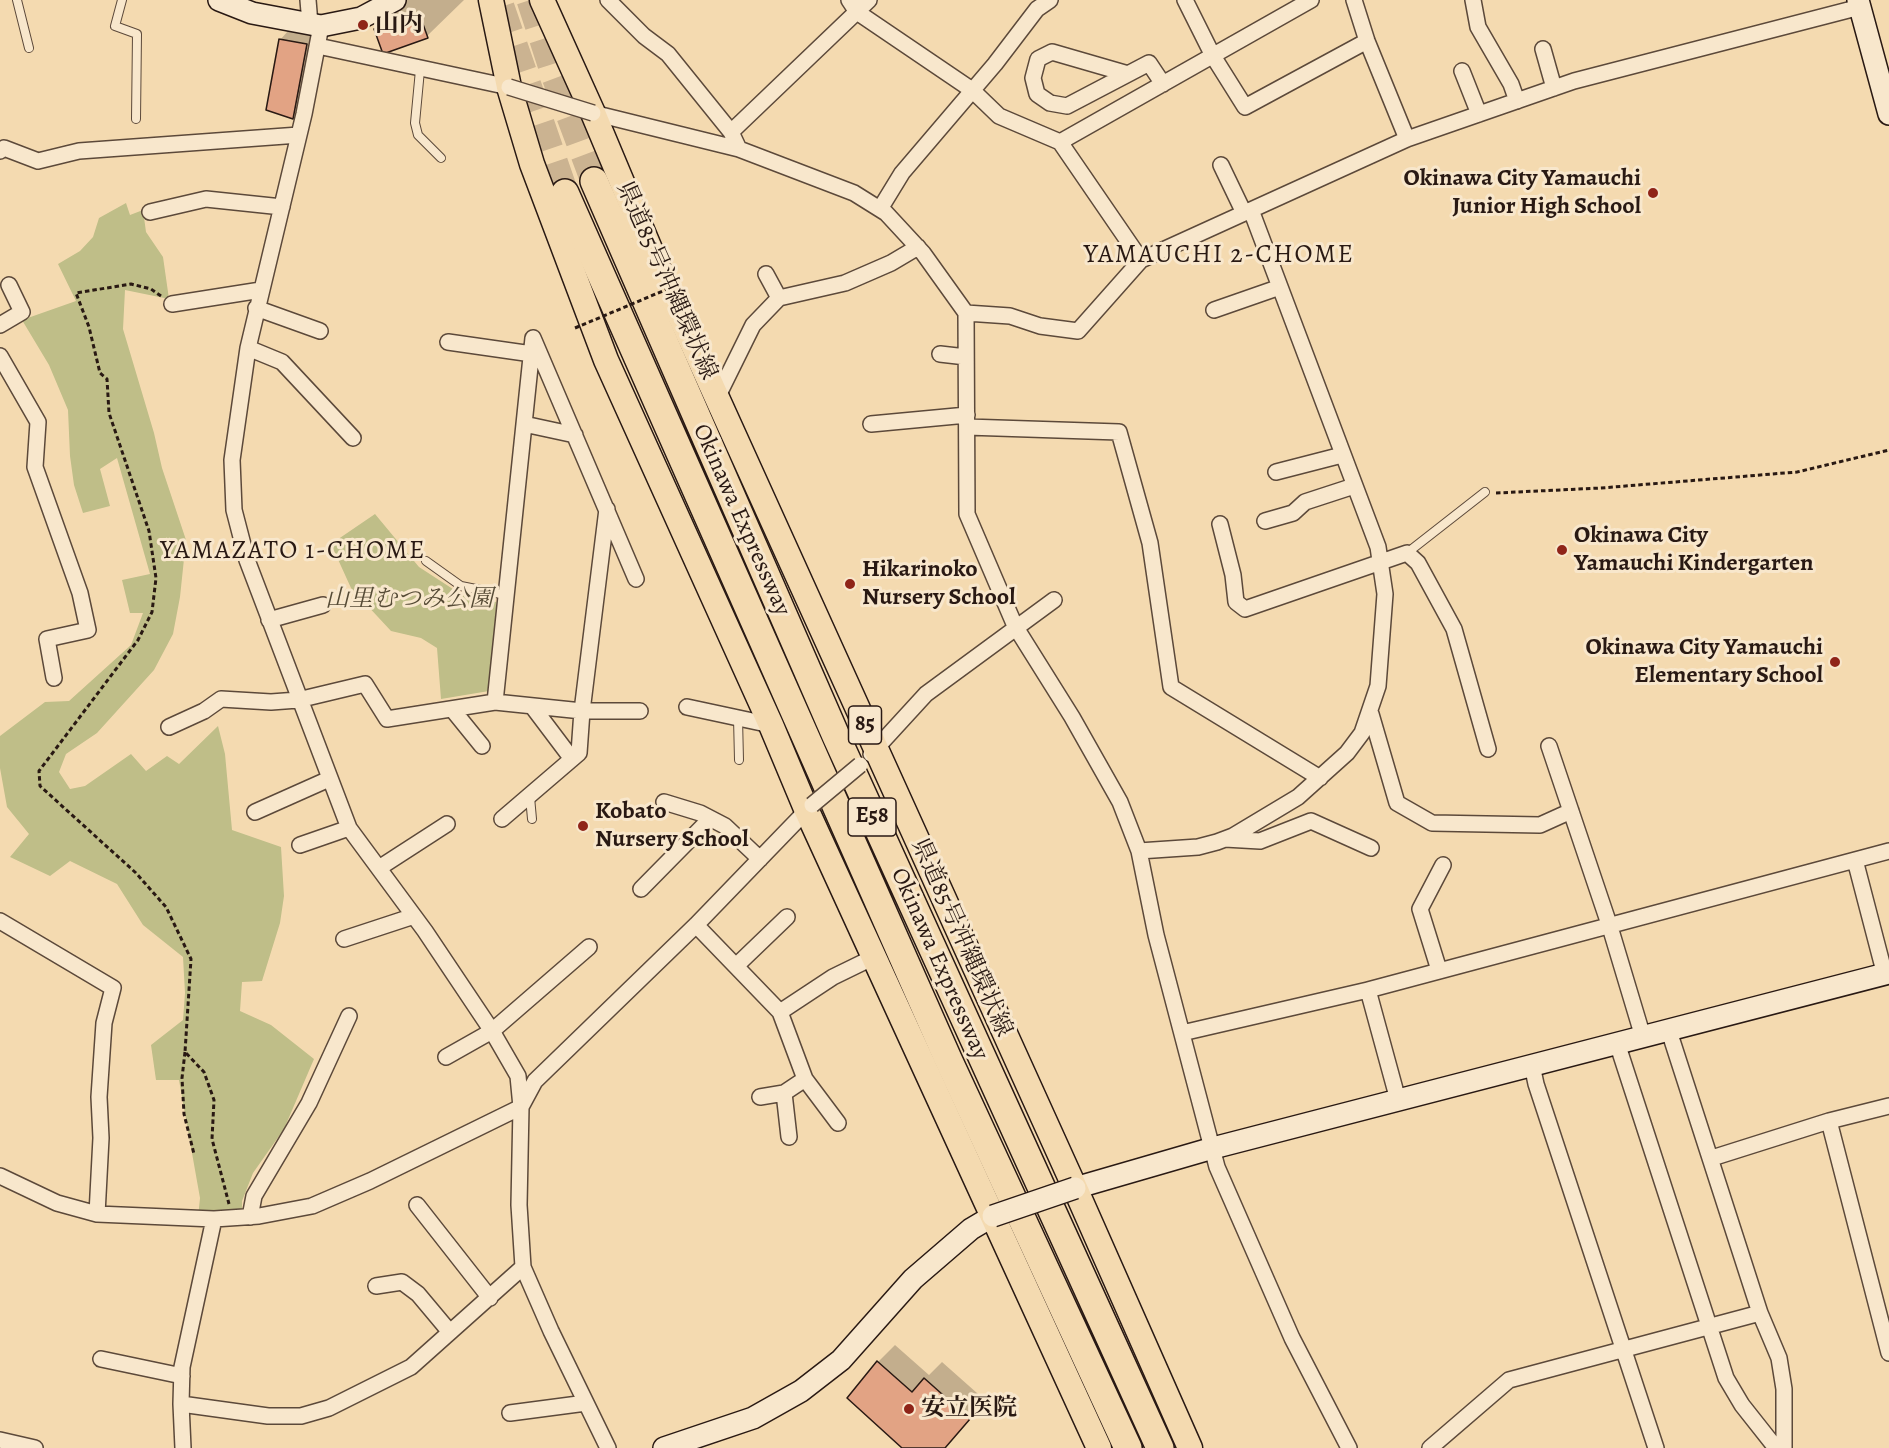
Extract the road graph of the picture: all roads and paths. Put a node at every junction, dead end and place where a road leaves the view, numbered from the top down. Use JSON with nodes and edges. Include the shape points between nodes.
{"nodes":[{"id":1,"x":17,"y":0,"type":"edge"},
{"id":2,"x":122,"y":0,"type":"edge"},
{"id":3,"x":219,"y":0,"type":"edge"},
{"id":4,"x":308,"y":0,"type":"edge"},
{"id":5,"x":395,"y":0,"type":"edge"},
{"id":6,"x":471,"y":0,"type":"edge"},
{"id":7,"x":542,"y":0,"type":"edge"},
{"id":8,"x":608,"y":0,"type":"edge"},
{"id":9,"x":869,"y":0,"type":"edge"},
{"id":10,"x":1050,"y":0,"type":"edge"},
{"id":11,"x":1185,"y":0,"type":"edge"},
{"id":12,"x":1311,"y":0,"type":"edge"},
{"id":13,"x":1354,"y":0,"type":"edge"},
{"id":14,"x":1473,"y":0,"type":"edge"},
{"id":15,"x":1859,"y":4,"type":"edge"},
{"id":16,"x":853,"y":6,"type":"edge"},
{"id":17,"x":492,"y":7,"type":"edge"},
{"id":18,"x":316,"y":32,"type":"junction"},
{"id":19,"x":1367,"y":41,"type":"junction"},
{"id":20,"x":29,"y":48,"type":"dead end"},
{"id":21,"x":1543,"y":49,"type":"dead end"},
{"id":22,"x":1213,"y":56,"type":"junction"},
{"id":23,"x":420,"y":70,"type":"junction"},
{"id":24,"x":1462,"y":71,"type":"dead end"},
{"id":25,"x":1128,"y":74,"type":"junction"},
{"id":26,"x":1163,"y":84,"type":"junction"},
{"id":27,"x":509,"y":87,"type":"junction"},
{"id":28,"x":1554,"y":88,"type":"junction"},
{"id":29,"x":972,"y":90,"type":"junction"},
{"id":30,"x":1517,"y":100,"type":"junction"},
{"id":31,"x":593,"y":112,"type":"junction"},
{"id":32,"x":1479,"y":114,"type":"junction"},
{"id":33,"x":1889,"y":114,"type":"edge"},
{"id":34,"x":136,"y":119,"type":"dead end"},
{"id":35,"x":730,"y":132,"type":"junction"},
{"id":36,"x":299,"y":135,"type":"junction"},
{"id":37,"x":1407,"y":139,"type":"junction"},
{"id":38,"x":1060,"y":142,"type":"junction"},
{"id":39,"x":739,"y":149,"type":"junction"},
{"id":40,"x":0,"y":151,"type":"edge"},
{"id":41,"x":441,"y":158,"type":"dead end"},
{"id":42,"x":1221,"y":165,"type":"dead end"},
{"id":43,"x":594,"y":181,"type":"tunnel mouth"},
{"id":44,"x":566,"y":193,"type":"tunnel mouth"},
{"id":45,"x":282,"y":207,"type":"junction"},
{"id":46,"x":880,"y":209,"type":"junction"},
{"id":47,"x":1248,"y":211,"type":"junction"},
{"id":48,"x":150,"y":212,"type":"dead end"},
{"id":49,"x":918,"y":247,"type":"junction"},
{"id":50,"x":1141,"y":260,"type":"junction"},
{"id":51,"x":766,"y":274,"type":"dead end"},
{"id":52,"x":9,"y":285,"type":"dead end"},
{"id":53,"x":678,"y":285,"type":"dead end"},
{"id":54,"x":1280,"y":287,"type":"junction"},
{"id":55,"x":261,"y":291,"type":"junction"},
{"id":56,"x":779,"y":298,"type":"junction"},
{"id":57,"x":172,"y":304,"type":"joint"},
{"id":58,"x":256,"y":308,"type":"junction"},
{"id":59,"x":1214,"y":310,"type":"dead end"},
{"id":60,"x":966,"y":313,"type":"junction"},
{"id":61,"x":0,"y":325,"type":"edge"},
{"id":62,"x":575,"y":328,"type":"dead end"},
{"id":63,"x":320,"y":331,"type":"dead end"},
{"id":64,"x":448,"y":342,"type":"dead end"},
{"id":65,"x":248,"y":348,"type":"junction"},
{"id":66,"x":532,"y":354,"type":"junction"},
{"id":67,"x":939,"y":354,"type":"dead end"},
{"id":68,"x":0,"y":356,"type":"edge"},
{"id":69,"x":966,"y":357,"type":"junction"},
{"id":70,"x":717,"y":398,"type":"junction"},
{"id":71,"x":967,"y":421,"type":"junction"},
{"id":72,"x":524,"y":424,"type":"junction"},
{"id":73,"x":871,"y":424,"type":"dead end"},
{"id":74,"x":575,"y":435,"type":"junction"},
{"id":75,"x":353,"y":438,"type":"dead end"},
{"id":76,"x":1889,"y":450,"type":"edge"},
{"id":77,"x":1342,"y":455,"type":"junction"},
{"id":78,"x":1276,"y":472,"type":"dead end"},
{"id":79,"x":1354,"y":486,"type":"junction"},
{"id":80,"x":1485,"y":492,"type":"joint"},
{"id":81,"x":607,"y":510,"type":"junction"},
{"id":82,"x":1265,"y":521,"type":"dead end"},
{"id":83,"x":1220,"y":524,"type":"dead end"},
{"id":84,"x":1407,"y":553,"type":"junction"},
{"id":85,"x":426,"y":561,"type":"dead end"},
{"id":86,"x":1382,"y":562,"type":"junction"},
{"id":87,"x":636,"y":579,"type":"dead end"},
{"id":88,"x":506,"y":595,"type":"junction"},
{"id":89,"x":1054,"y":600,"type":"dead end"},
{"id":90,"x":322,"y":605,"type":"dead end"},
{"id":91,"x":269,"y":620,"type":"junction"},
{"id":92,"x":1015,"y":626,"type":"junction"},
{"id":93,"x":54,"y":678,"type":"dead end"},
{"id":94,"x":298,"y":700,"type":"junction"},
{"id":95,"x":495,"y":702,"type":"junction"},
{"id":96,"x":532,"y":706,"type":"junction"},
{"id":97,"x":687,"y":707,"type":"dead end"},
{"id":98,"x":452,"y":709,"type":"junction"},
{"id":99,"x":582,"y":711,"type":"junction"},
{"id":100,"x":640,"y":711,"type":"dead end"},
{"id":101,"x":1371,"y":714,"type":"junction"},
{"id":102,"x":738,"y":718,"type":"junction"},
{"id":103,"x":771,"y":725,"type":"junction"},
{"id":104,"x":169,"y":727,"type":"dead end"},
{"id":105,"x":482,"y":746,"type":"dead end"},
{"id":106,"x":1549,"y":746,"type":"dead end"},
{"id":107,"x":1488,"y":749,"type":"dead end"},
{"id":108,"x":868,"y":757,"type":"junction"},
{"id":109,"x":572,"y":759,"type":"junction"},
{"id":110,"x":739,"y":760,"type":"dead end"},
{"id":111,"x":1320,"y":778,"type":"junction"},
{"id":112,"x":329,"y":779,"type":"junction"},
{"id":113,"x":530,"y":795,"type":"junction"},
{"id":114,"x":664,"y":802,"type":"dead end"},
{"id":115,"x":809,"y":808,"type":"junction"},
{"id":116,"x":1571,"y":811,"type":"junction"},
{"id":117,"x":255,"y":812,"type":"dead end"},
{"id":118,"x":502,"y":819,"type":"dead end"},
{"id":119,"x":531,"y":819,"type":"dead end"},
{"id":120,"x":710,"y":819,"type":"junction"},
{"id":121,"x":447,"y":824,"type":"dead end"},
{"id":122,"x":349,"y":828,"type":"junction"},
{"id":123,"x":1225,"y":839,"type":"junction"},
{"id":124,"x":300,"y":845,"type":"dead end"},
{"id":125,"x":1371,"y":848,"type":"dead end"},
{"id":126,"x":1139,"y":851,"type":"junction"},
{"id":127,"x":1889,"y":851,"type":"edge"},
{"id":128,"x":760,"y":859,"type":"junction"},
{"id":129,"x":1855,"y":860,"type":"junction"},
{"id":130,"x":1443,"y":865,"type":"dead end"},
{"id":131,"x":379,"y":868,"type":"junction"},
{"id":132,"x":641,"y":889,"type":"dead end"},
{"id":133,"x":414,"y":916,"type":"junction"},
{"id":134,"x":787,"y":917,"type":"dead end"},
{"id":135,"x":0,"y":921,"type":"edge"},
{"id":136,"x":696,"y":926,"type":"junction"},
{"id":137,"x":1610,"y":927,"type":"junction"},
{"id":138,"x":344,"y":939,"type":"dead end"},
{"id":139,"x":589,"y":947,"type":"dead end"},
{"id":140,"x":874,"y":957,"type":"junction"},
{"id":141,"x":736,"y":966,"type":"junction"},
{"id":142,"x":1439,"y":970,"type":"junction"},
{"id":143,"x":1887,"y":974,"type":"edge"},
{"id":144,"x":1368,"y":990,"type":"junction"},
{"id":145,"x":780,"y":1012,"type":"junction"},
{"id":146,"x":349,"y":1016,"type":"dead end"},
{"id":147,"x":492,"y":1031,"type":"junction"},
{"id":148,"x":1669,"y":1031,"type":"junction"},
{"id":149,"x":1182,"y":1033,"type":"junction"},
{"id":150,"x":1642,"y":1037,"type":"junction"},
{"id":151,"x":1617,"y":1043,"type":"junction"},
{"id":152,"x":185,"y":1052,"type":"junction"},
{"id":153,"x":446,"y":1057,"type":"dead end"},
{"id":154,"x":1532,"y":1065,"type":"junction"},
{"id":155,"x":805,"y":1079,"type":"junction"},
{"id":156,"x":784,"y":1093,"type":"junction"},
{"id":157,"x":760,"y":1097,"type":"dead end"},
{"id":158,"x":1398,"y":1100,"type":"junction"},
{"id":159,"x":1889,"y":1106,"type":"edge"},
{"id":160,"x":521,"y":1107,"type":"junction"},
{"id":161,"x":1829,"y":1121,"type":"junction"},
{"id":162,"x":838,"y":1123,"type":"dead end"},
{"id":163,"x":789,"y":1137,"type":"dead end"},
{"id":164,"x":1213,"y":1148,"type":"junction"},
{"id":165,"x":194,"y":1154,"type":"dead end"},
{"id":166,"x":1712,"y":1158,"type":"junction"},
{"id":167,"x":0,"y":1176,"type":"edge"},
{"id":168,"x":1076,"y":1188,"type":"junction"},
{"id":169,"x":417,"y":1205,"type":"dead end"},
{"id":170,"x":97,"y":1214,"type":"junction"},
{"id":171,"x":993,"y":1216,"type":"junction"},
{"id":172,"x":250,"y":1217,"type":"junction"},
{"id":173,"x":232,"y":1218,"type":"junction"},
{"id":174,"x":214,"y":1219,"type":"junction"},
{"id":175,"x":523,"y":1267,"type":"junction"},
{"id":176,"x":376,"y":1286,"type":"dead end"},
{"id":177,"x":490,"y":1298,"type":"junction"},
{"id":178,"x":1760,"y":1313,"type":"junction"},
{"id":179,"x":1709,"y":1327,"type":"junction"},
{"id":180,"x":449,"y":1330,"type":"junction"},
{"id":181,"x":1623,"y":1348,"type":"junction"},
{"id":182,"x":1889,"y":1353,"type":"edge"},
{"id":183,"x":101,"y":1359,"type":"dead end"},
{"id":184,"x":182,"y":1376,"type":"junction"},
{"id":185,"x":586,"y":1403,"type":"junction"},
{"id":186,"x":180,"y":1404,"type":"junction"},
{"id":187,"x":510,"y":1413,"type":"dead end"},
{"id":188,"x":0,"y":1440,"type":"edge"},
{"id":189,"x":34,"y":1448,"type":"edge"},
{"id":190,"x":183,"y":1448,"type":"edge"},
{"id":191,"x":608,"y":1448,"type":"edge"},
{"id":192,"x":664,"y":1448,"type":"edge"},
{"id":193,"x":1098,"y":1448,"type":"edge"},
{"id":194,"x":1128,"y":1448,"type":"edge"},
{"id":195,"x":1160,"y":1448,"type":"edge"},
{"id":196,"x":1190,"y":1448,"type":"edge"},
{"id":197,"x":1349,"y":1448,"type":"edge"},
{"id":198,"x":1430,"y":1448,"type":"edge"},
{"id":199,"x":1656,"y":1448,"type":"edge"},
{"id":200,"x":1776,"y":1448,"type":"edge"},
{"id":201,"x":1784,"y":1448,"type":"edge"}],
"edges":[{"from":1,"to":20,"type":"lane"},
{"from":2,"to":34,"type":"lane","via":[[115,26],[137,34]]},
{"from":3,"to":18,"type":"street"},
{"from":4,"to":18,"type":"street"},
{"from":5,"to":18,"type":"street","via":[[362,18]]},
{"from":6,"to":17,"type":"main road"},
{"from":7,"to":31,"type":"main road","name":"県道85号沖縄環状線","number":"85"},
{"from":8,"to":35,"type":"street","via":[[668,54]]},
{"from":9,"to":16,"type":"street"},
{"from":10,"to":29,"type":"street","via":[[1037,9]]},
{"from":11,"to":22,"type":"street"},
{"from":12,"to":22,"type":"street"},
{"from":13,"to":19,"type":"street"},
{"from":14,"to":30,"type":"street","via":[[1478,27]]},
{"from":15,"to":28,"type":"street"},
{"from":15,"to":33,"type":"street"},
{"from":16,"to":29,"type":"street"},
{"from":16,"to":35,"type":"street"},
{"from":17,"to":27,"type":"main road"},
{"from":18,"to":23,"type":"street"},
{"from":18,"to":36,"type":"street"},
{"from":19,"to":22,"type":"street","via":[[1245,107]]},
{"from":19,"to":37,"type":"street"},
{"from":21,"to":28,"type":"street"},
{"from":22,"to":26,"type":"street"},
{"from":23,"to":27,"type":"street"},
{"from":23,"to":41,"type":"lane","via":[[415,123],[418,135]]},
{"from":24,"to":32,"type":"street"},
{"from":25,"to":25,"type":"street","via":[[1067,106],[1050,103],[1037,94],[1033,78],[1038,59],[1052,52]]},
{"from":25,"to":26,"type":"street","via":[[1149,63]]},
{"from":26,"to":38,"type":"street"},
{"from":27,"to":31,"type":"street","bridge":true},
{"from":27,"to":103,"type":"main road","via":[[552,224],[606,360]]},
{"from":28,"to":30,"type":"street"},
{"from":29,"to":38,"type":"street","via":[[999,116]]},
{"from":29,"to":46,"type":"street","via":[[902,173]]},
{"from":30,"to":32,"type":"street"},
{"from":31,"to":39,"type":"street"},
{"from":31,"to":70,"type":"main road","name":"県道85号沖縄環状線","number":"85"},
{"from":32,"to":37,"type":"street"},
{"from":35,"to":39,"type":"street"},
{"from":36,"to":40,"type":"street","via":[[79,151],[38,161],[4,148]]},
{"from":36,"to":45,"type":"street"},
{"from":37,"to":47,"type":"street"},
{"from":38,"to":50,"type":"street"},
{"from":39,"to":46,"type":"street","via":[[854,193]]},
{"from":42,"to":47,"type":"street"},
{"from":43,"to":195,"type":"highway","name":"Okinawa Expressway","number":"E58","via":[[836,736]]},
{"from":44,"to":194,"type":"highway","name":"Okinawa Expressway","number":"E58","via":[[944,1048]]},
{"from":45,"to":48,"type":"street","via":[[206,199]]},
{"from":45,"to":55,"type":"street"},
{"from":46,"to":49,"type":"street"},
{"from":47,"to":50,"type":"street"},
{"from":47,"to":54,"type":"street"},
{"from":49,"to":56,"type":"street","via":[[845,284]]},
{"from":49,"to":60,"type":"street"},
{"from":50,"to":60,"type":"street","via":[[1078,331],[1041,326],[1010,315]]},
{"from":51,"to":56,"type":"street"},
{"from":52,"to":61,"type":"street","via":[[22,312]]},
{"from":53,"to":62,"type":"path","bridge":true},
{"from":54,"to":59,"type":"street"},
{"from":54,"to":77,"type":"street"},
{"from":55,"to":57,"type":"street"},
{"from":55,"to":58,"type":"street"},
{"from":56,"to":70,"type":"street","via":[[753,326]]},
{"from":57,"to":152,"type":"path","via":[[151,289],[130,284],[76,293],[100,373],[107,379],[109,413],[149,531],[156,578],[152,612],[138,640],[39,771],[40,786],[136,873],[166,907],[191,959]]},
{"from":58,"to":63,"type":"street"},
{"from":58,"to":65,"type":"street"},
{"from":60,"to":69,"type":"street"},
{"from":64,"to":66,"type":"street"},
{"from":65,"to":75,"type":"street","via":[[282,363]]},
{"from":65,"to":91,"type":"street","via":[[232,460],[234,510]]},
{"from":66,"to":72,"type":"street"},
{"from":66,"to":74,"type":"street","via":[[533,338]]},
{"from":67,"to":69,"type":"street"},
{"from":68,"to":93,"type":"street","via":[[38,422],[35,467],[80,594],[88,630],[47,639]]},
{"from":69,"to":71,"type":"street"},
{"from":70,"to":108,"type":"main road","name":"県道85号沖縄環状線","number":"85"},
{"from":71,"to":73,"type":"street"},
{"from":71,"to":92,"type":"street","via":[[968,514]]},
{"from":71,"to":111,"type":"street","via":[[1119,432],[1150,543],[1171,687]]},
{"from":72,"to":74,"type":"street"},
{"from":72,"to":88,"type":"street"},
{"from":74,"to":81,"type":"street"},
{"from":76,"to":80,"type":"path","via":[[1797,472],[1590,489]]},
{"from":77,"to":78,"type":"street"},
{"from":77,"to":79,"type":"street"},
{"from":79,"to":82,"type":"street","via":[[1305,502],[1293,513]]},
{"from":79,"to":86,"type":"street"},
{"from":80,"to":84,"type":"lane"},
{"from":81,"to":87,"type":"street"},
{"from":81,"to":99,"type":"street"},
{"from":83,"to":86,"type":"street","via":[[1236,602],[1245,609]]},
{"from":84,"to":86,"type":"street"},
{"from":84,"to":107,"type":"street","via":[[1418,563],[1454,629]]},
{"from":85,"to":88,"type":"lane","via":[[461,586]]},
{"from":86,"to":101,"type":"street","via":[[1384,626]]},
{"from":88,"to":95,"type":"street"},
{"from":89,"to":92,"type":"street"},
{"from":90,"to":91,"type":"street"},
{"from":91,"to":94,"type":"street"},
{"from":92,"to":108,"type":"street","via":[[926,694]]},
{"from":92,"to":126,"type":"street","via":[[1120,802]]},
{"from":94,"to":98,"type":"street","via":[[365,684],[387,719]]},
{"from":94,"to":104,"type":"street","via":[[221,699]]},
{"from":94,"to":112,"type":"street"},
{"from":95,"to":96,"type":"street"},
{"from":95,"to":98,"type":"street"},
{"from":96,"to":99,"type":"street"},
{"from":96,"to":109,"type":"street"},
{"from":97,"to":102,"type":"street"},
{"from":98,"to":105,"type":"street"},
{"from":99,"to":100,"type":"street"},
{"from":99,"to":109,"type":"street","via":[[579,753]]},
{"from":101,"to":111,"type":"street","via":[[1347,753]]},
{"from":101,"to":116,"type":"street","via":[[1397,803],[1432,823],[1540,825]]},
{"from":102,"to":103,"type":"street"},
{"from":102,"to":110,"type":"lane"},
{"from":103,"to":115,"type":"main road"},
{"from":106,"to":116,"type":"street"},
{"from":108,"to":115,"type":"street","bridge":true},
{"from":108,"to":168,"type":"main road","name":"県道85号沖縄環状線","number":"85"},
{"from":109,"to":113,"type":"street"},
{"from":111,"to":123,"type":"street","via":[[1298,796]]},
{"from":112,"to":117,"type":"street"},
{"from":112,"to":122,"type":"street"},
{"from":113,"to":118,"type":"street"},
{"from":113,"to":119,"type":"lane"},
{"from":114,"to":120,"type":"street"},
{"from":115,"to":128,"type":"street"},
{"from":115,"to":140,"type":"main road"},
{"from":116,"to":137,"type":"street"},
{"from":120,"to":128,"type":"street","via":[[726,826]]},
{"from":120,"to":132,"type":"street"},
{"from":121,"to":131,"type":"street"},
{"from":122,"to":124,"type":"street"},
{"from":122,"to":131,"type":"street"},
{"from":123,"to":125,"type":"street","via":[[1260,841],[1311,821]]},
{"from":123,"to":126,"type":"street","via":[[1198,847]]},
{"from":126,"to":149,"type":"street"},
{"from":127,"to":129,"type":"street"},
{"from":128,"to":136,"type":"street"},
{"from":129,"to":137,"type":"street"},
{"from":129,"to":143,"type":"street"},
{"from":130,"to":142,"type":"street","via":[[1419,909]]},
{"from":131,"to":133,"type":"street"},
{"from":133,"to":138,"type":"street"},
{"from":133,"to":147,"type":"street"},
{"from":134,"to":141,"type":"street"},
{"from":135,"to":170,"type":"street","via":[[113,988],[105,1023],[99,1097]]},
{"from":136,"to":141,"type":"street"},
{"from":136,"to":160,"type":"street","via":[[535,1081]]},
{"from":137,"to":142,"type":"street"},
{"from":137,"to":150,"type":"street"},
{"from":139,"to":147,"type":"street"},
{"from":140,"to":145,"type":"street","via":[[833,977]]},
{"from":140,"to":171,"type":"main road"},
{"from":141,"to":145,"type":"street"},
{"from":142,"to":144,"type":"street"},
{"from":143,"to":148,"type":"street"},
{"from":144,"to":149,"type":"street"},
{"from":144,"to":158,"type":"street"},
{"from":145,"to":155,"type":"street"},
{"from":146,"to":172,"type":"street","via":[[309,1103],[254,1196]]},
{"from":147,"to":153,"type":"street"},
{"from":147,"to":160,"type":"street","via":[[518,1076]]},
{"from":148,"to":150,"type":"street"},
{"from":148,"to":166,"type":"street"},
{"from":149,"to":164,"type":"street"},
{"from":150,"to":151,"type":"street"},
{"from":151,"to":154,"type":"street"},
{"from":151,"to":179,"type":"street"},
{"from":152,"to":165,"type":"path","via":[[184,1114]]},
{"from":152,"to":173,"type":"path","via":[[204,1072],[214,1100],[212,1139]]},
{"from":154,"to":158,"type":"street"},
{"from":154,"to":181,"type":"street"},
{"from":155,"to":156,"type":"street"},
{"from":155,"to":162,"type":"street"},
{"from":156,"to":157,"type":"street"},
{"from":156,"to":163,"type":"street"},
{"from":158,"to":164,"type":"street"},
{"from":159,"to":161,"type":"street"},
{"from":160,"to":172,"type":"street","via":[[312,1206]]},
{"from":160,"to":175,"type":"street","via":[[519,1205]]},
{"from":161,"to":166,"type":"street"},
{"from":161,"to":182,"type":"street"},
{"from":164,"to":168,"type":"street"},
{"from":164,"to":197,"type":"street","via":[[1217,1167],[1292,1338]]},
{"from":166,"to":178,"type":"street"},
{"from":167,"to":170,"type":"street","via":[[57,1203]]},
{"from":168,"to":171,"type":"street","bridge":true},
{"from":168,"to":196,"type":"main road","name":"県道85号沖縄環状線","number":"85"},
{"from":169,"to":177,"type":"street"},
{"from":170,"to":174,"type":"street"},
{"from":171,"to":192,"type":"street","via":[[971,1229],[913,1279],[841,1360],[801,1391],[753,1418]]},
{"from":171,"to":193,"type":"main road"},
{"from":172,"to":173,"type":"street"},
{"from":173,"to":174,"type":"street"},
{"from":174,"to":184,"type":"street"},
{"from":175,"to":177,"type":"street"},
{"from":175,"to":185,"type":"street"},
{"from":176,"to":180,"type":"street","via":[[402,1282],[418,1294]]},
{"from":177,"to":180,"type":"street"},
{"from":178,"to":179,"type":"street"},
{"from":178,"to":201,"type":"street","via":[[1779,1358]]},
{"from":179,"to":181,"type":"street"},
{"from":179,"to":200,"type":"street","via":[[1732,1390]]},
{"from":180,"to":186,"type":"street","via":[[411,1366],[329,1408],[301,1416],[268,1416]]},
{"from":181,"to":198,"type":"street","via":[[1509,1380]]},
{"from":181,"to":199,"type":"street"},
{"from":183,"to":184,"type":"street"},
{"from":184,"to":186,"type":"street"},
{"from":185,"to":187,"type":"street"},
{"from":185,"to":191,"type":"street"},
{"from":186,"to":190,"type":"street"},
{"from":188,"to":189,"type":"street"}]}
